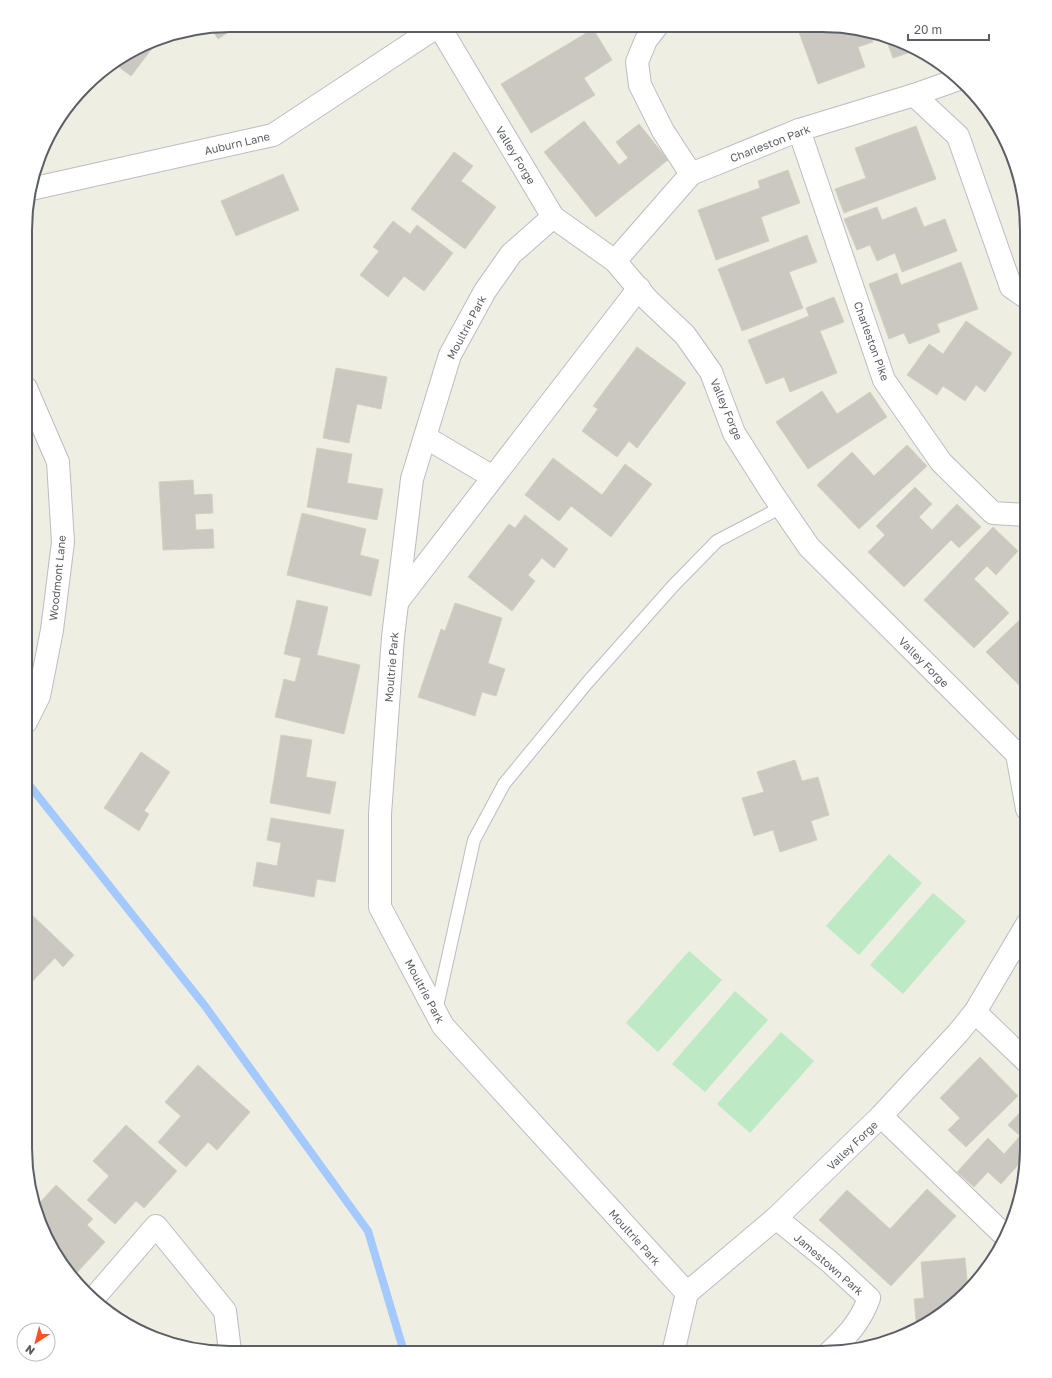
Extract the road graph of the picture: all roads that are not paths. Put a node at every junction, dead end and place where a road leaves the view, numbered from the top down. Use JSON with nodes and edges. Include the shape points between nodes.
{"nodes":[{"id":1,"x":429,"y":32,"type":"edge"},
{"id":2,"x":442,"y":32,"type":"edge"},
{"id":3,"x":652,"y":32,"type":"edge"},
{"id":4,"x":953,"y":81,"type":"edge"},
{"id":5,"x":914,"y":95,"type":"junction"},
{"id":6,"x":799,"y":130,"type":"junction"},
{"id":7,"x":691,"y":174,"type":"junction"},
{"id":8,"x":37,"y":188,"type":"edge"},
{"id":9,"x":553,"y":217,"type":"junction"},
{"id":10,"x":615,"y":261,"type":"junction"},
{"id":11,"x":638,"y":288,"type":"junction"},
{"id":12,"x":1020,"y":293,"type":"edge"},
{"id":13,"x":32,"y":402,"type":"edge"},
{"id":14,"x":425,"y":437,"type":"junction"},
{"id":15,"x":493,"y":477,"type":"junction"},
{"id":16,"x":782,"y":507,"type":"junction"},
{"id":17,"x":1020,"y":515,"type":"edge"},
{"id":18,"x":397,"y":602,"type":"junction"},
{"id":19,"x":32,"y":710,"type":"edge"},
{"id":20,"x":1020,"y":749,"type":"edge"},
{"id":21,"x":1020,"y":936,"type":"edge"},
{"id":22,"x":975,"y":1012,"type":"junction"},
{"id":23,"x":436,"y":1013,"type":"junction"},
{"id":24,"x":1020,"y":1055,"type":"edge"},
{"id":25,"x":881,"y":1116,"type":"junction"},
{"id":26,"x":776,"y":1218,"type":"junction"},
{"id":27,"x":1001,"y":1232,"type":"dead end"},
{"id":28,"x":687,"y":1293,"type":"junction"},
{"id":29,"x":97,"y":1295,"type":"edge"},
{"id":30,"x":229,"y":1346,"type":"edge"},
{"id":31,"x":675,"y":1346,"type":"edge"},
{"id":32,"x":836,"y":1346,"type":"edge"}],
"edges":[{"from":1,"to":8,"type":"street","name":"Auburn Lane","via":[[273,135]]},
{"from":2,"to":9,"type":"street","name":"Valley Forge"},
{"from":3,"to":7,"type":"street","via":[[646,40],[638,62],[640,85],[663,131]]},
{"from":4,"to":5,"type":"street","name":"Charleston Park"},
{"from":5,"to":6,"type":"street","name":"Charleston Park"},
{"from":5,"to":12,"type":"street","via":[[958,136],[1011,287]]},
{"from":6,"to":7,"type":"street","name":"Charleston Park"},
{"from":6,"to":17,"type":"street","name":"Charleston Pike","via":[[884,380],[941,462],[993,513]]},
{"from":7,"to":10,"type":"street","name":"Charleston Park"},
{"from":9,"to":10,"type":"street","name":"Valley Forge"},
{"from":9,"to":14,"type":"street","name":"Moultrie Park","via":[[511,254],[485,291],[450,355]]},
{"from":10,"to":11,"type":"street","name":"Valley Forge"},
{"from":11,"to":15,"type":"street"},
{"from":11,"to":16,"type":"street","name":"Valley Forge","via":[[685,335],[711,372],[734,433]]},
{"from":13,"to":19,"type":"street","name":"Woodmont Lane","via":[[58,462],[63,542],[52,630],[39,696]]},
{"from":14,"to":15,"type":"street"},
{"from":14,"to":18,"type":"street","name":"Moultrie Park","via":[[412,480]]},
{"from":15,"to":18,"type":"street"},
{"from":16,"to":20,"type":"street","name":"Valley Forge","via":[[809,548]]},
{"from":16,"to":23,"type":"lane","via":[[717,541],[673,586],[587,684],[504,784],[474,840]]},
{"from":18,"to":23,"type":"street","name":"Moultrie Park","via":[[380,814],[380,907]]},
{"from":21,"to":22,"type":"street","name":"Valley Forge"},
{"from":22,"to":24,"type":"street"},
{"from":22,"to":25,"type":"street","name":"Valley Forge","via":[[958,1034]]},
{"from":23,"to":28,"type":"street","name":"Moultrie Park","via":[[443,1026]]},
{"from":25,"to":26,"type":"street","name":"Valley Forge"},
{"from":25,"to":27,"type":"street"},
{"from":26,"to":28,"type":"street","name":"Valley Forge"},
{"from":26,"to":32,"type":"street","name":"Jamestown Park","via":[[869,1298],[851,1331]]},
{"from":28,"to":31,"type":"street"},
{"from":29,"to":30,"type":"street","via":[[156,1226],[225,1311]]}]}
